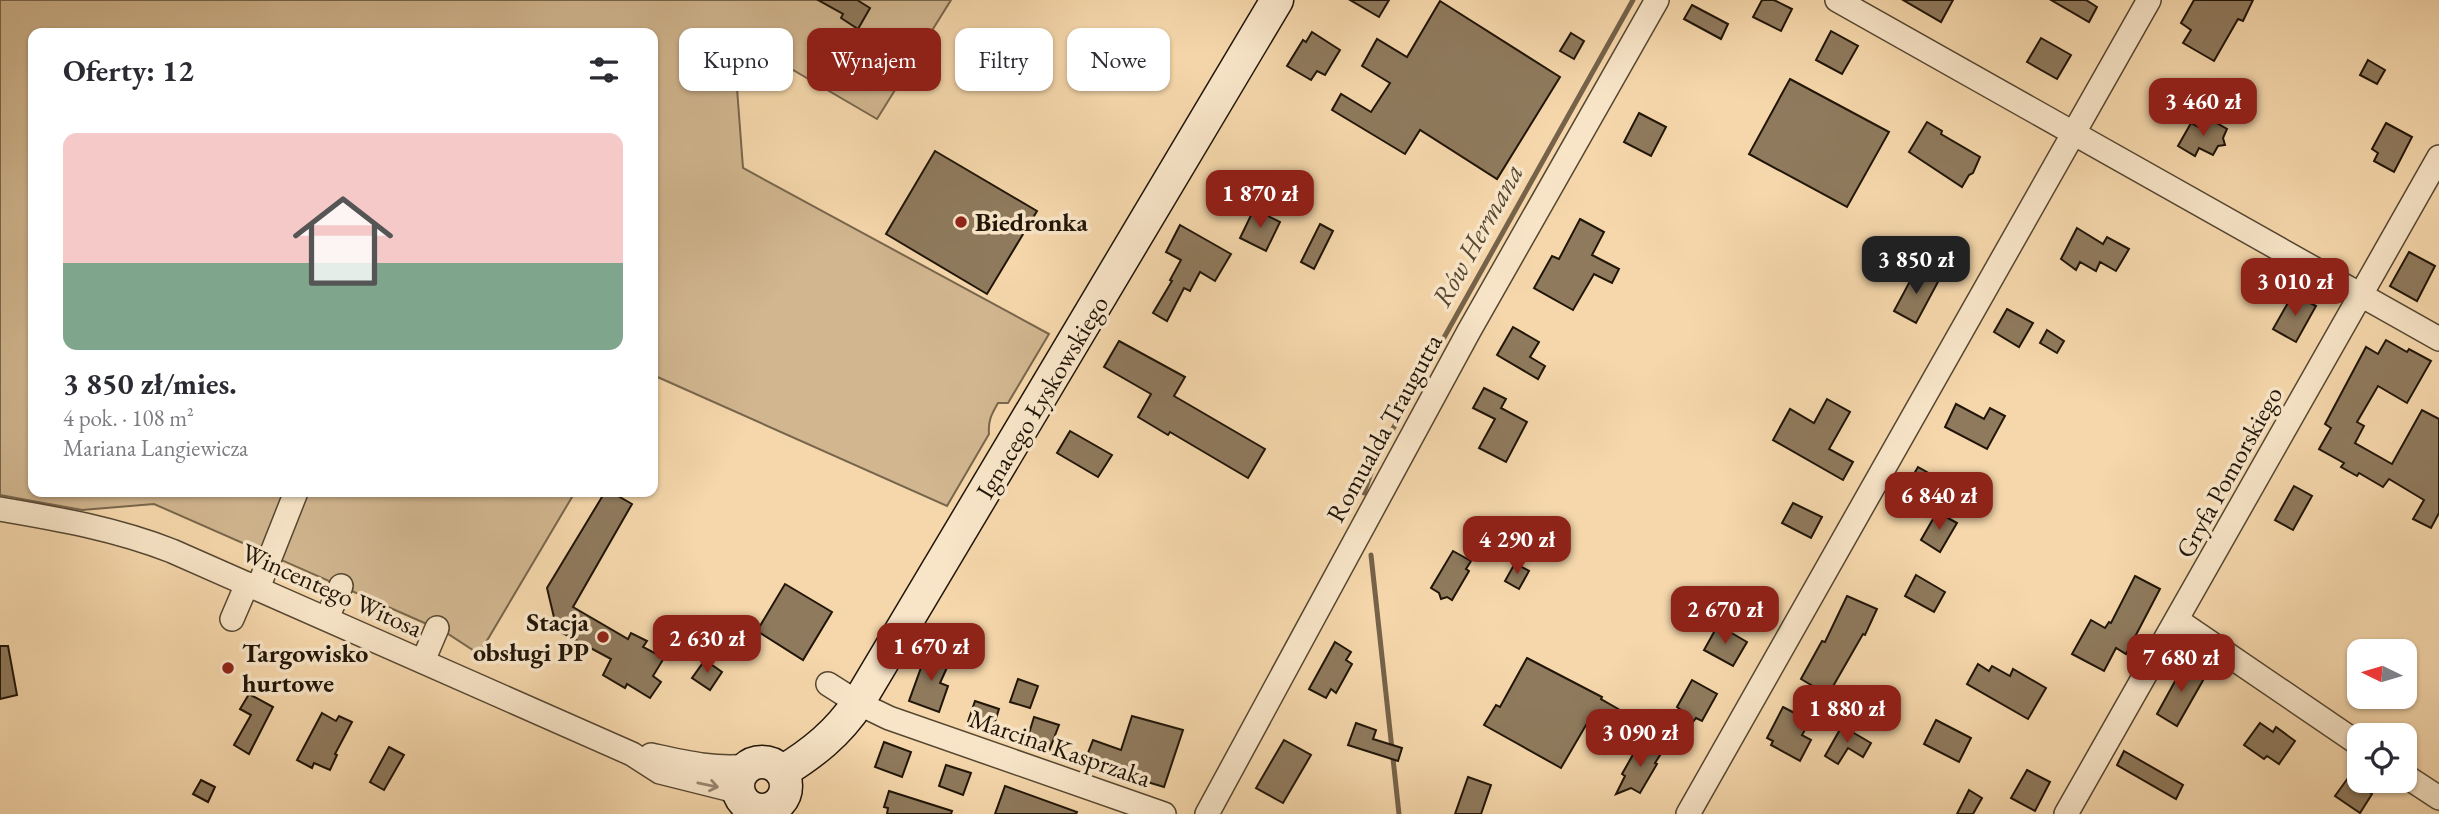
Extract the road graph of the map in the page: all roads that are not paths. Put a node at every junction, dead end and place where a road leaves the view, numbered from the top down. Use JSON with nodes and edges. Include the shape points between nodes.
{"nodes":[{"id":1,"x":1277,"y":0,"type":"edge"},
{"id":2,"x":1657,"y":0,"type":"edge"},
{"id":3,"x":1837,"y":0,"type":"edge"},
{"id":4,"x":2150,"y":0,"type":"edge"},
{"id":5,"x":2076,"y":133,"type":"junction"},
{"id":6,"x":2439,"y":157,"type":"edge"},
{"id":7,"x":2361,"y":295,"type":"junction"},
{"id":8,"x":2439,"y":339,"type":"edge"},
{"id":9,"x":294,"y":497,"type":"edge"},
{"id":10,"x":0,"y":509,"type":"edge"},
{"id":11,"x":252,"y":586,"type":"junction"},
{"id":12,"x":341,"y":586,"type":"dead end"},
{"id":13,"x":327,"y":618,"type":"junction"},
{"id":14,"x":232,"y":619,"type":"dead end"},
{"id":15,"x":2177,"y":620,"type":"junction"},
{"id":16,"x":437,"y":628,"type":"dead end"},
{"id":17,"x":423,"y":660,"type":"junction"},
{"id":18,"x":828,"y":684,"type":"dead end"},
{"id":19,"x":859,"y":703,"type":"junction"},
{"id":20,"x":2347,"y":736,"type":"edge"},
{"id":21,"x":632,"y":754,"type":"junction"},
{"id":22,"x":782,"y":772,"type":"junction"},
{"id":23,"x":2417,"y":784,"type":"edge"},
{"id":24,"x":751,"y":796,"type":"edge"},
{"id":25,"x":2439,"y":798,"type":"edge"},
{"id":26,"x":1164,"y":814,"type":"edge"},
{"id":27,"x":1207,"y":814,"type":"edge"},
{"id":28,"x":1688,"y":814,"type":"edge"},
{"id":29,"x":2066,"y":814,"type":"edge"}],
"edges":[{"from":1,"to":19,"type":"street","name":"Ignacego Łyskowskiego"},
{"from":2,"to":27,"type":"street","name":"Romualda Traugutta","via":[[1469,331]]},
{"from":3,"to":5,"type":"street"},
{"from":4,"to":5,"type":"street"},
{"from":5,"to":7,"type":"street"},
{"from":5,"to":28,"type":"street"},
{"from":6,"to":7,"type":"street","name":"Gryfa Pomorskiego"},
{"from":7,"to":8,"type":"street"},
{"from":7,"to":15,"type":"street","name":"Gryfa Pomorskiego"},
{"from":9,"to":11,"type":"street"},
{"from":10,"to":11,"type":"street","name":"Wincentego Witosa","via":[[89,524],[143,539]]},
{"from":11,"to":13,"type":"street","name":"Wincentego Witosa"},
{"from":11,"to":14,"type":"street"},
{"from":12,"to":13,"type":"street"},
{"from":13,"to":17,"type":"street","name":"Wincentego Witosa"},
{"from":15,"to":20,"type":"street"},
{"from":15,"to":29,"type":"street","name":"Gryfa Pomorskiego"},
{"from":16,"to":17,"type":"street"},
{"from":17,"to":21,"type":"street","name":"Wincentego Witosa"},
{"from":18,"to":19,"type":"street","name":"Marcina Kasprzaka"},
{"from":19,"to":22,"type":"street","name":"Ignacego Łyskowskiego","via":[[833,735]]},
{"from":19,"to":26,"type":"street","name":"Marcina Kasprzaka","via":[[889,718]]},
{"from":21,"to":24,"type":"street","name":"Wincentego Witosa","one_way":true,"via":[[660,772]]},
{"from":21,"to":24,"type":"street","name":"Wincentego Witosa","via":[[730,769]]},
{"from":22,"to":24,"type":"street","via":[[770,763],[755,763]]},
{"from":22,"to":24,"type":"street","via":[[787,786],[781,801],[768,809]]},
{"from":23,"to":25,"type":"street"}]}
